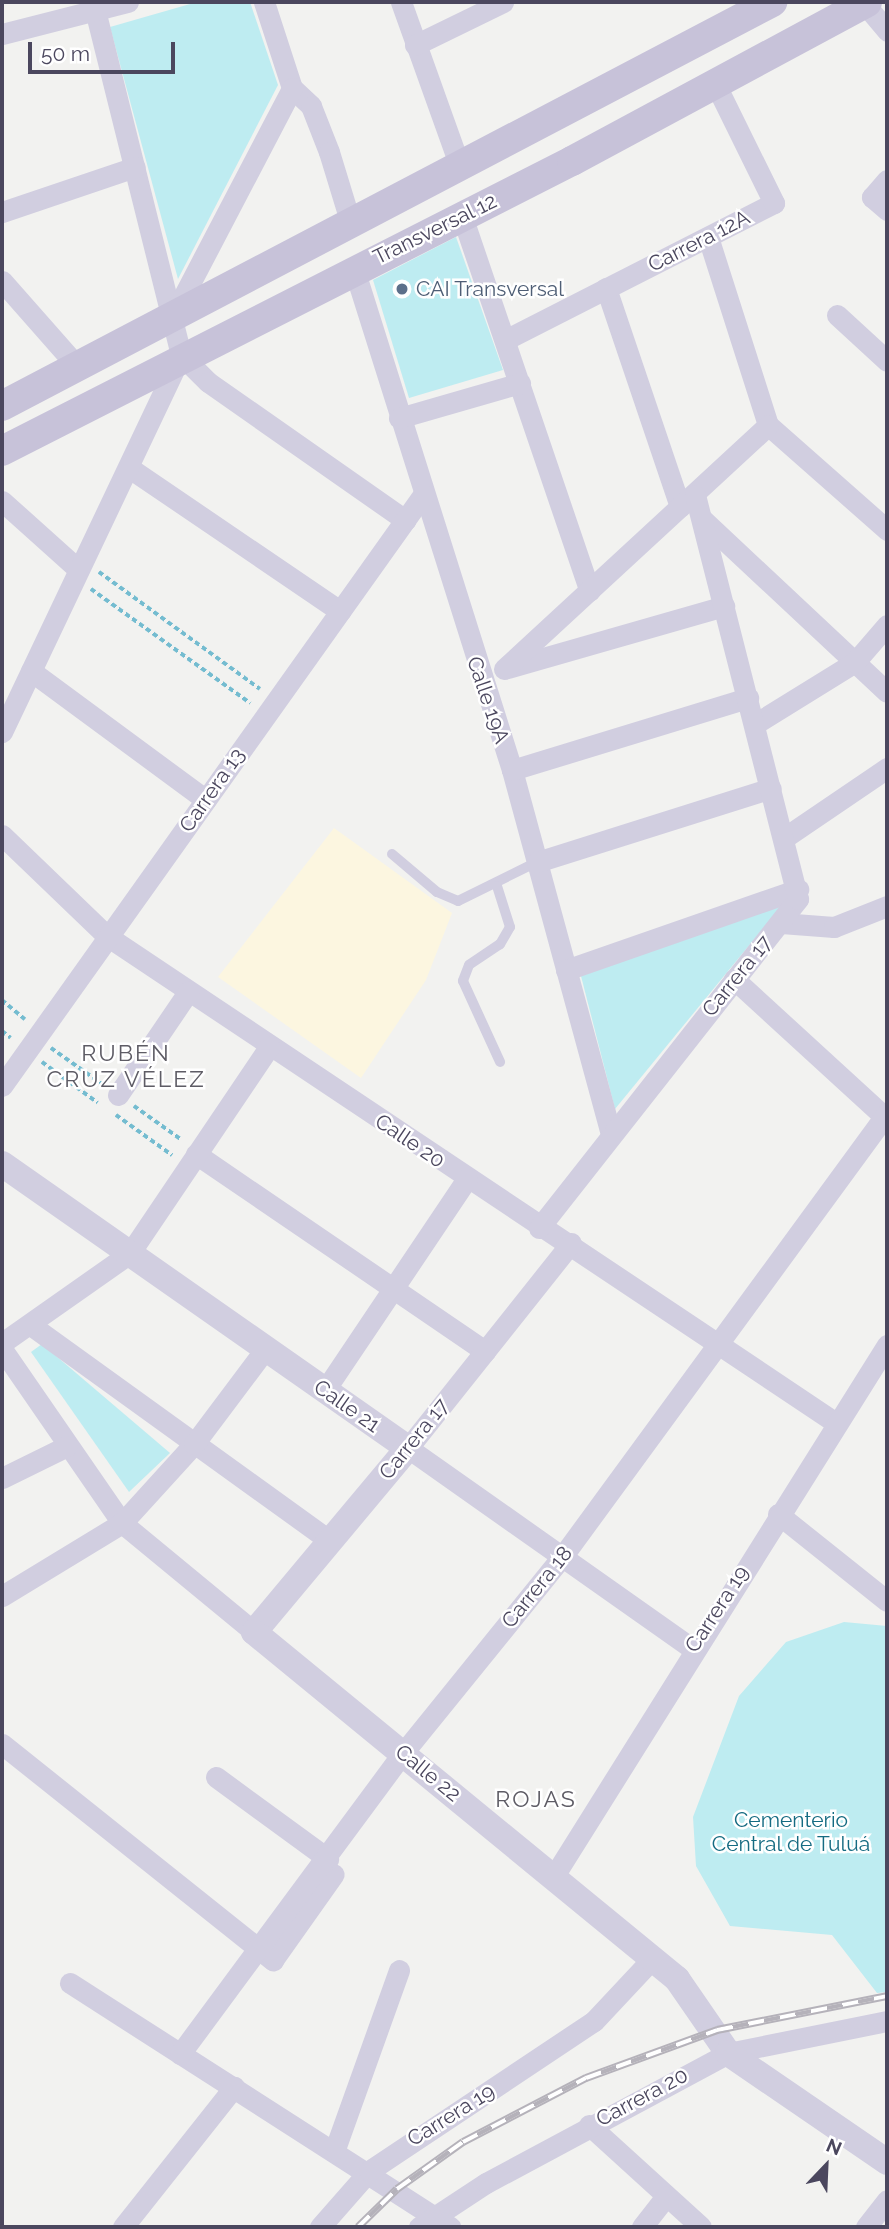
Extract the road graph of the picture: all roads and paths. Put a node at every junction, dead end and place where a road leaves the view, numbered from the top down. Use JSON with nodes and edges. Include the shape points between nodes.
{"nodes":[{"id":1,"x":128,"y":2,"type":"edge"},
{"id":2,"x":264,"y":2,"type":"edge"},
{"id":3,"x":401,"y":2,"type":"edge"},
{"id":4,"x":503,"y":2,"type":"edge"},
{"id":5,"x":864,"y":2,"type":"edge"},
{"id":6,"x":763,"y":4,"type":"edge"},
{"id":7,"x":93,"y":6,"type":"edge"},
{"id":8,"x":887,"y":31,"type":"edge"},
{"id":9,"x":2,"y":34,"type":"edge"},
{"id":10,"x":415,"y":45,"type":"junction"},
{"id":11,"x":715,"y":83,"type":"junction"},
{"id":12,"x":292,"y":88,"type":"junction"},
{"id":13,"x":135,"y":167,"type":"junction"},
{"id":14,"x":460,"y":167,"type":"junction"},
{"id":15,"x":887,"y":180,"type":"edge"},
{"id":16,"x":880,"y":203,"type":"edge"},
{"id":17,"x":2,"y":212,"type":"edge"},
{"id":18,"x":462,"y":216,"type":"junction"},
{"id":19,"x":351,"y":225,"type":"junction"},
{"id":20,"x":708,"y":237,"type":"junction"},
{"id":21,"x":354,"y":269,"type":"junction"},
{"id":22,"x":2,"y":281,"type":"edge"},
{"id":23,"x":606,"y":288,"type":"junction"},
{"id":24,"x":837,"y":315,"type":"dead end"},
{"id":25,"x":172,"y":318,"type":"junction"},
{"id":26,"x":505,"y":340,"type":"junction"},
{"id":27,"x":181,"y":355,"type":"junction"},
{"id":28,"x":887,"y":361,"type":"edge"},
{"id":29,"x":77,"y":366,"type":"junction"},
{"id":30,"x":520,"y":383,"type":"junction"},
{"id":31,"x":2,"y":406,"type":"edge"},
{"id":32,"x":400,"y":418,"type":"junction"},
{"id":33,"x":768,"y":425,"type":"junction"},
{"id":34,"x":2,"y":451,"type":"edge"},
{"id":35,"x":131,"y":469,"type":"junction"},
{"id":36,"x":423,"y":495,"type":"junction"},
{"id":37,"x":2,"y":501,"type":"edge"},
{"id":38,"x":687,"y":501,"type":"junction"},
{"id":39,"x":883,"y":517,"type":"edge"},
{"id":40,"x":701,"y":518,"type":"junction"},
{"id":41,"x":405,"y":520,"type":"junction"},
{"id":42,"x":80,"y":570,"type":"junction"},
{"id":43,"x":590,"y":590,"type":"junction"},
{"id":44,"x":724,"y":606,"type":"junction"},
{"id":45,"x":341,"y":611,"type":"junction"},
{"id":46,"x":887,"y":625,"type":"edge"},
{"id":47,"x":855,"y":662,"type":"junction"},
{"id":48,"x":504,"y":669,"type":"junction"},
{"id":49,"x":31,"y":671,"type":"junction"},
{"id":50,"x":480,"y":677,"type":"junction"},
{"id":51,"x":887,"y":692,"type":"edge"},
{"id":52,"x":748,"y":698,"type":"junction"},
{"id":53,"x":271,"y":707,"type":"junction"},
{"id":54,"x":755,"y":724,"type":"junction"},
{"id":55,"x":2,"y":732,"type":"edge"},
{"id":56,"x":887,"y":768,"type":"edge"},
{"id":57,"x":512,"y":770,"type":"junction"},
{"id":58,"x":771,"y":788,"type":"junction"},
{"id":59,"x":206,"y":800,"type":"junction"},
{"id":60,"x":2,"y":835,"type":"edge"},
{"id":61,"x":784,"y":838,"type":"junction"},
{"id":62,"x":392,"y":854,"type":"dead end"},
{"id":63,"x":537,"y":862,"type":"junction"},
{"id":64,"x":497,"y":886,"type":"junction"},
{"id":65,"x":798,"y":894,"type":"junction"},
{"id":66,"x":887,"y":906,"type":"edge"},
{"id":67,"x":781,"y":923,"type":"junction"},
{"id":68,"x":107,"y":936,"type":"junction"},
{"id":69,"x":566,"y":970,"type":"junction"},
{"id":70,"x":734,"y":979,"type":"junction"},
{"id":71,"x":188,"y":992,"type":"junction"},
{"id":72,"x":2,"y":999,"type":"edge"},
{"id":73,"x":40,"y":1032,"type":"junction"},
{"id":74,"x":269,"y":1047,"type":"junction"},
{"id":75,"x":500,"y":1062,"type":"dead end"},
{"id":76,"x":2,"y":1086,"type":"edge"},
{"id":77,"x":118,"y":1095,"type":"dead end"},
{"id":78,"x":886,"y":1116,"type":"edge"},
{"id":79,"x":611,"y":1134,"type":"junction"},
{"id":80,"x":196,"y":1154,"type":"junction"},
{"id":81,"x":2,"y":1164,"type":"edge"},
{"id":82,"x":467,"y":1180,"type":"junction"},
{"id":83,"x":539,"y":1228,"type":"junction"},
{"id":84,"x":571,"y":1244,"type":"junction"},
{"id":85,"x":130,"y":1254,"type":"junction"},
{"id":86,"x":395,"y":1289,"type":"junction"},
{"id":87,"x":32,"y":1326,"type":"junction"},
{"id":88,"x":718,"y":1340,"type":"junction"},
{"id":89,"x":2,"y":1343,"type":"edge"},
{"id":90,"x":266,"y":1348,"type":"junction"},
{"id":91,"x":2,"y":1349,"type":"edge"},
{"id":92,"x":485,"y":1352,"type":"junction"},
{"id":93,"x":885,"y":1352,"type":"edge"},
{"id":94,"x":325,"y":1390,"type":"junction"},
{"id":95,"x":836,"y":1423,"type":"junction"},
{"id":96,"x":194,"y":1444,"type":"junction"},
{"id":97,"x":67,"y":1446,"type":"junction"},
{"id":98,"x":408,"y":1448,"type":"junction"},
{"id":99,"x":2,"y":1478,"type":"edge"},
{"id":100,"x":778,"y":1514,"type":"junction"},
{"id":101,"x":122,"y":1523,"type":"junction"},
{"id":102,"x":330,"y":1541,"type":"junction"},
{"id":103,"x":562,"y":1557,"type":"junction"},
{"id":104,"x":2,"y":1596,"type":"edge"},
{"id":105,"x":887,"y":1601,"type":"edge"},
{"id":106,"x":254,"y":1632,"type":"junction"},
{"id":107,"x":692,"y":1648,"type":"junction"},
{"id":108,"x":2,"y":1744,"type":"edge"},
{"id":109,"x":408,"y":1761,"type":"junction"},
{"id":110,"x":216,"y":1777,"type":"dead end"},
{"id":111,"x":328,"y":1859,"type":"junction"},
{"id":112,"x":554,"y":1876,"type":"junction"},
{"id":113,"x":257,"y":1951,"type":"junction"},
{"id":114,"x":653,"y":1958,"type":"junction"},
{"id":115,"x":399,"y":1970,"type":"dead end"},
{"id":116,"x":70,"y":1983,"type":"dead end"},
{"id":117,"x":887,"y":2021,"type":"edge"},
{"id":118,"x":728,"y":2053,"type":"junction"},
{"id":119,"x":180,"y":2054,"type":"junction"},
{"id":120,"x":234,"y":2087,"type":"junction"},
{"id":121,"x":589,"y":2125,"type":"junction"},
{"id":122,"x":335,"y":2149,"type":"junction"},
{"id":123,"x":887,"y":2162,"type":"edge"},
{"id":124,"x":369,"y":2171,"type":"junction"},
{"id":125,"x":666,"y":2196,"type":"junction"},
{"id":126,"x":887,"y":2200,"type":"edge"},
{"id":127,"x":435,"y":2224,"type":"edge"},
{"id":128,"x":123,"y":2227,"type":"edge"},
{"id":129,"x":320,"y":2227,"type":"edge"},
{"id":130,"x":642,"y":2227,"type":"edge"},
{"id":131,"x":701,"y":2227,"type":"edge"},
{"id":132,"x":866,"y":2227,"type":"edge"}],
"edges":[{"from":1,"to":7,"type":"street"},
{"from":2,"to":12,"type":"street"},
{"from":3,"to":10,"type":"street"},
{"from":4,"to":10,"type":"street"},
{"from":5,"to":8,"type":"street"},
{"from":5,"to":11,"type":"main road","name":"Transversal 12"},
{"from":6,"to":14,"type":"main road","name":"Transversal 12"},
{"from":7,"to":9,"type":"street"},
{"from":7,"to":13,"type":"street"},
{"from":10,"to":14,"type":"street"},
{"from":11,"to":18,"type":"main road","name":"Transversal 12"},
{"from":11,"to":20,"type":"street","name":"Carrera 12A","via":[[774,203]]},
{"from":12,"to":19,"type":"street","via":[[311,106]]},
{"from":12,"to":25,"type":"street"},
{"from":13,"to":17,"type":"street"},
{"from":13,"to":25,"type":"street"},
{"from":14,"to":19,"type":"main road","name":"Transversal 12"},
{"from":15,"to":16,"type":"street"},
{"from":18,"to":21,"type":"main road","name":"Transversal 12"},
{"from":18,"to":26,"type":"street"},
{"from":19,"to":25,"type":"main road","name":"Transversal 12"},
{"from":20,"to":23,"type":"street","name":"Carrera 12A"},
{"from":20,"to":33,"type":"street"},
{"from":21,"to":27,"type":"main road","name":"Transversal 12"},
{"from":21,"to":32,"type":"street","name":"Calle 19A"},
{"from":22,"to":29,"type":"street"},
{"from":23,"to":26,"type":"street","name":"Carrera 12A"},
{"from":23,"to":38,"type":"street"},
{"from":24,"to":28,"type":"street"},
{"from":25,"to":27,"type":"street"},
{"from":25,"to":29,"type":"main road","name":"Transversal 12"},
{"from":26,"to":30,"type":"street"},
{"from":27,"to":34,"type":"main road","name":"Transversal 12"},
{"from":27,"to":35,"type":"street"},
{"from":27,"to":41,"type":"street","via":[[208,382]]},
{"from":29,"to":31,"type":"main road","name":"Transversal 12"},
{"from":30,"to":32,"type":"street"},
{"from":30,"to":43,"type":"street"},
{"from":32,"to":36,"type":"street","name":"Calle 19A"},
{"from":33,"to":38,"type":"street"},
{"from":33,"to":39,"type":"street"},
{"from":35,"to":42,"type":"street"},
{"from":35,"to":45,"type":"street"},
{"from":36,"to":41,"type":"street","name":"Carrera 13"},
{"from":36,"to":50,"type":"street","name":"Calle 19A"},
{"from":37,"to":42,"type":"street"},
{"from":38,"to":40,"type":"street"},
{"from":38,"to":43,"type":"street"},
{"from":40,"to":44,"type":"street"},
{"from":40,"to":47,"type":"street"},
{"from":41,"to":45,"type":"street","name":"Carrera 13"},
{"from":42,"to":49,"type":"street"},
{"from":42,"to":53,"type":"path"},
{"from":42,"to":53,"type":"path"},
{"from":43,"to":48,"type":"street"},
{"from":44,"to":48,"type":"street"},
{"from":44,"to":52,"type":"street"},
{"from":45,"to":53,"type":"street","name":"Carrera 13"},
{"from":46,"to":47,"type":"street"},
{"from":47,"to":51,"type":"street"},
{"from":47,"to":54,"type":"street"},
{"from":48,"to":50,"type":"street"},
{"from":49,"to":55,"type":"street"},
{"from":49,"to":59,"type":"street"},
{"from":50,"to":57,"type":"street","name":"Calle 19A"},
{"from":52,"to":54,"type":"street"},
{"from":52,"to":57,"type":"street"},
{"from":53,"to":59,"type":"street","name":"Carrera 13"},
{"from":54,"to":58,"type":"street"},
{"from":56,"to":61,"type":"street"},
{"from":57,"to":63,"type":"street","name":"Calle 19A"},
{"from":58,"to":61,"type":"street"},
{"from":58,"to":63,"type":"street"},
{"from":59,"to":68,"type":"street","name":"Carrera 13"},
{"from":60,"to":68,"type":"street","name":"Calle 20"},
{"from":61,"to":65,"type":"street"},
{"from":62,"to":64,"type":"lane","via":[[453,901]]},
{"from":63,"to":64,"type":"lane"},
{"from":63,"to":69,"type":"street","name":"Calle 19A"},
{"from":64,"to":75,"type":"lane","via":[[510,927],[500,944],[469,965],[463,981]]},
{"from":65,"to":67,"type":"street","name":"Carrera 17"},
{"from":65,"to":69,"type":"street"},
{"from":66,"to":67,"type":"street","name":"Carrera 17","via":[[834,927]]},
{"from":67,"to":70,"type":"street","name":"Carrera 17"},
{"from":68,"to":71,"type":"street","name":"Calle 20"},
{"from":68,"to":73,"type":"street","name":"Carrera 13"},
{"from":69,"to":79,"type":"street","name":"Calle 19A"},
{"from":70,"to":78,"type":"street"},
{"from":70,"to":79,"type":"street","name":"Carrera 17"},
{"from":71,"to":74,"type":"street","name":"Calle 20"},
{"from":71,"to":77,"type":"street"},
{"from":72,"to":73,"type":"path"},
{"from":73,"to":76,"type":"street","name":"Carrera 13"},
{"from":74,"to":80,"type":"street"},
{"from":74,"to":82,"type":"street","name":"Calle 20"},
{"from":78,"to":88,"type":"street","name":"Carrera 18"},
{"from":79,"to":83,"type":"street","name":"Carrera 17"},
{"from":80,"to":85,"type":"street"},
{"from":80,"to":86,"type":"street"},
{"from":81,"to":85,"type":"street","name":"Calle 21"},
{"from":82,"to":83,"type":"street","name":"Calle 20"},
{"from":82,"to":86,"type":"street"},
{"from":83,"to":84,"type":"street","name":"Calle 20"},
{"from":84,"to":88,"type":"street","name":"Calle 20"},
{"from":84,"to":92,"type":"street","name":"Carrera 17"},
{"from":85,"to":87,"type":"street"},
{"from":85,"to":90,"type":"street","name":"Calle 21"},
{"from":86,"to":92,"type":"street"},
{"from":86,"to":94,"type":"street"},
{"from":87,"to":89,"type":"street"},
{"from":87,"to":96,"type":"street"},
{"from":88,"to":95,"type":"street","name":"Calle 20"},
{"from":88,"to":103,"type":"street","name":"Carrera 18"},
{"from":90,"to":94,"type":"street","name":"Calle 21"},
{"from":90,"to":96,"type":"street"},
{"from":91,"to":97,"type":"street","name":"Calle 22"},
{"from":92,"to":98,"type":"street","name":"Carrera 17"},
{"from":93,"to":95,"type":"street","name":"Carrera 19"},
{"from":94,"to":98,"type":"street","name":"Calle 21"},
{"from":95,"to":100,"type":"street","name":"Carrera 19"},
{"from":96,"to":101,"type":"street"},
{"from":96,"to":102,"type":"street"},
{"from":97,"to":99,"type":"street"},
{"from":97,"to":101,"type":"street","name":"Calle 22"},
{"from":98,"to":102,"type":"street","name":"Carrera 17"},
{"from":98,"to":103,"type":"street","name":"Calle 21"},
{"from":100,"to":105,"type":"street"},
{"from":100,"to":107,"type":"street","name":"Carrera 19"},
{"from":101,"to":104,"type":"street"},
{"from":101,"to":106,"type":"street","name":"Calle 22"},
{"from":102,"to":106,"type":"street","name":"Carrera 17"},
{"from":103,"to":107,"type":"street","name":"Calle 21"},
{"from":103,"to":109,"type":"street","name":"Carrera 18"},
{"from":106,"to":109,"type":"street","name":"Calle 22"},
{"from":107,"to":112,"type":"street","name":"Carrera 19"},
{"from":108,"to":113,"type":"street"},
{"from":109,"to":111,"type":"street","name":"Carrera 18"},
{"from":109,"to":112,"type":"street","name":"Calle 22"},
{"from":109,"to":113,"type":"street","via":[[273,1960]]},
{"from":110,"to":111,"type":"street"},
{"from":111,"to":113,"type":"street","name":"Carrera 18"},
{"from":112,"to":114,"type":"street","name":"Calle 22"},
{"from":113,"to":119,"type":"street","name":"Carrera 18"},
{"from":114,"to":118,"type":"street","name":"Calle 22","via":[[697,2000]]},
{"from":114,"to":124,"type":"street","name":"Carrera 19","via":[[594,2021]]},
{"from":115,"to":122,"type":"street"},
{"from":116,"to":119,"type":"street"},
{"from":117,"to":118,"type":"street","name":"Carrera 20"},
{"from":118,"to":121,"type":"street","name":"Carrera 20"},
{"from":118,"to":123,"type":"street","name":"Calle 22"},
{"from":119,"to":120,"type":"street"},
{"from":120,"to":122,"type":"street"},
{"from":120,"to":128,"type":"street"},
{"from":121,"to":125,"type":"street"},
{"from":121,"to":127,"type":"street","name":"Carrera 20"},
{"from":122,"to":124,"type":"street"},
{"from":124,"to":127,"type":"street"},
{"from":124,"to":129,"type":"street","name":"Carrera 19"},
{"from":125,"to":130,"type":"street"},
{"from":125,"to":131,"type":"street"},
{"from":126,"to":132,"type":"street"}]}
